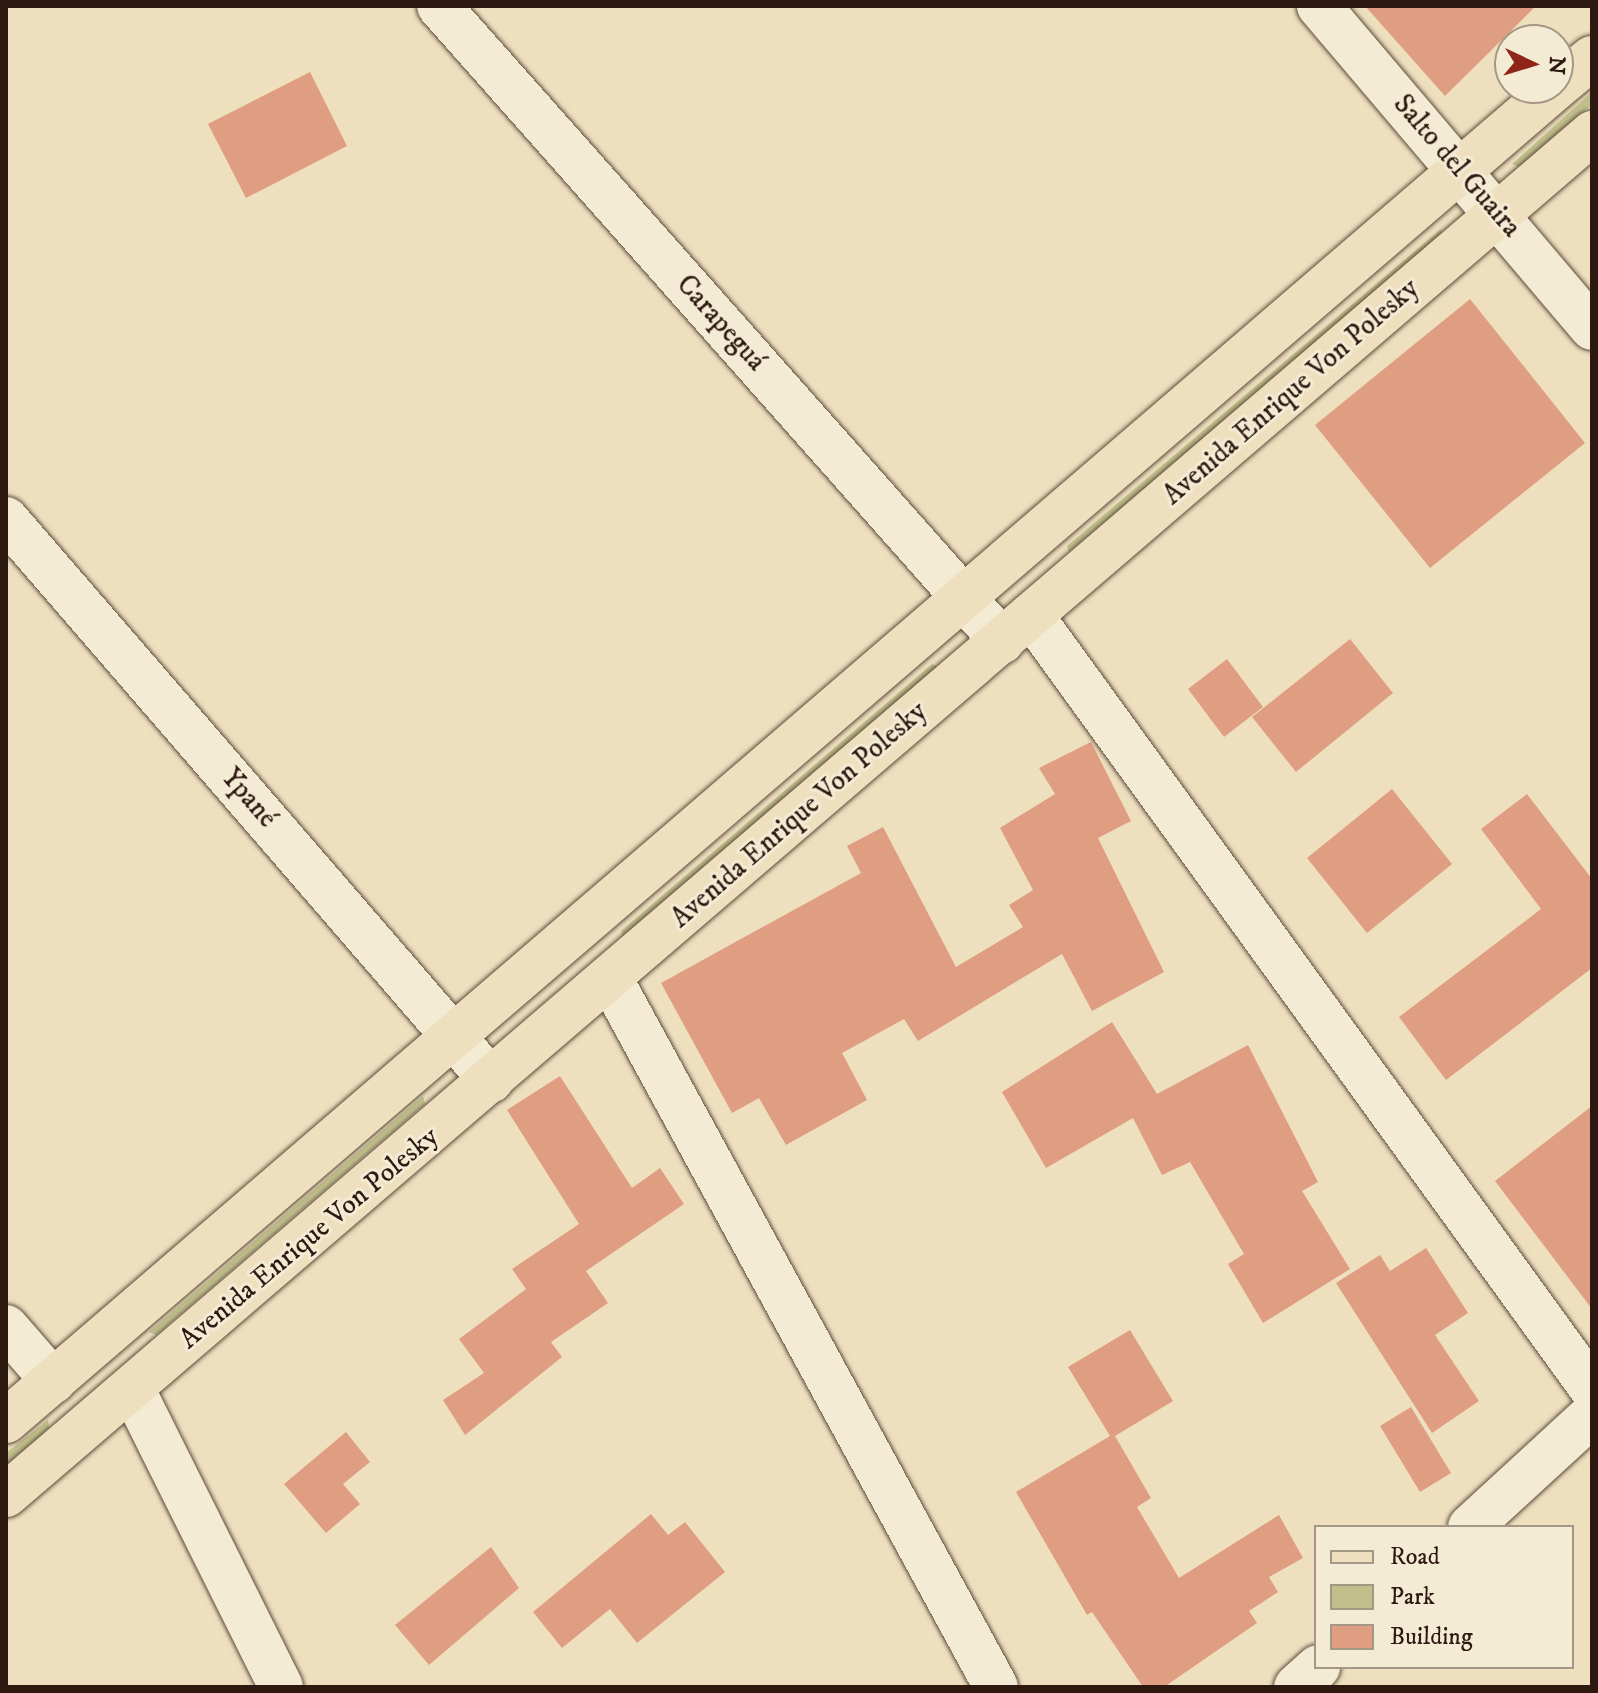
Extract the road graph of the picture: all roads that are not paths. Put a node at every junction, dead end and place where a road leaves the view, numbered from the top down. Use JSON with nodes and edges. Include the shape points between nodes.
{"nodes":[{"id":1,"x":439,"y":6,"type":"edge"},
{"id":2,"x":1319,"y":6,"type":"edge"},
{"id":3,"x":1592,"y":58,"type":"edge"},
{"id":4,"x":1574,"y":73,"type":"edge"},
{"id":5,"x":1537,"y":104,"type":"edge"},
{"id":6,"x":1592,"y":133,"type":"edge"},
{"id":7,"x":1458,"y":170,"type":"junction"},
{"id":8,"x":1500,"y":212,"type":"junction"},
{"id":9,"x":1592,"y":328,"type":"edge"},
{"id":10,"x":6,"y":519,"type":"edge"},
{"id":11,"x":967,"y":600,"type":"junction"},
{"id":12,"x":1016,"y":628,"type":"junction"},
{"id":13,"x":610,"y":978,"type":"junction"},
{"id":14,"x":456,"y":1036,"type":"junction"},
{"id":15,"x":491,"y":1080,"type":"junction"},
{"id":16,"x":6,"y":1327,"type":"edge"},
{"id":17,"x":64,"y":1371,"type":"junction"},
{"id":18,"x":1592,"y":1389,"type":"edge"},
{"id":19,"x":121,"y":1397,"type":"junction"},
{"id":20,"x":1592,"y":1415,"type":"edge"},
{"id":21,"x":6,"y":1421,"type":"edge"},
{"id":22,"x":6,"y":1495,"type":"edge"},
{"id":23,"x":1472,"y":1525,"type":"edge"},
{"id":24,"x":1316,"y":1669,"type":"edge"},
{"id":25,"x":281,"y":1687,"type":"edge"},
{"id":26,"x":996,"y":1687,"type":"edge"},
{"id":27,"x":1296,"y":1687,"type":"edge"}],
"edges":[{"from":1,"to":11,"type":"street","name":"Carapeguá"},
{"from":2,"to":7,"type":"street","name":"Salto del Guaira"},
{"from":3,"to":4,"type":"main road","name":"Avenida Enrique Von Polesky"},
{"from":5,"to":7,"type":"main road","name":"Avenida Enrique Von Polesky"},
{"from":6,"to":8,"type":"main road","name":"Avenida Enrique Von Polesky"},
{"from":7,"to":8,"type":"street","name":"Salto del Guaira"},
{"from":7,"to":11,"type":"main road","name":"Avenida Enrique Von Polesky"},
{"from":8,"to":9,"type":"street","name":"Salto del Guaira"},
{"from":8,"to":12,"type":"main road","name":"Avenida Enrique Von Polesky"},
{"from":10,"to":14,"type":"street","name":"Ypané"},
{"from":11,"to":12,"type":"street","name":"Carapeguá"},
{"from":11,"to":14,"type":"main road","name":"Avenida Enrique Von Polesky"},
{"from":12,"to":13,"type":"main road","name":"Avenida Enrique Von Polesky"},
{"from":12,"to":18,"type":"street","name":"Carapeguá"},
{"from":13,"to":15,"type":"main road","name":"Avenida Enrique Von Polesky"},
{"from":13,"to":26,"type":"street"},
{"from":14,"to":15,"type":"street","name":"Ypané"},
{"from":14,"to":17,"type":"main road","name":"Avenida Enrique Von Polesky"},
{"from":15,"to":19,"type":"main road","name":"Avenida Enrique Von Polesky"},
{"from":16,"to":17,"type":"street"},
{"from":17,"to":19,"type":"main road"},
{"from":17,"to":21,"type":"main road","name":"Avenida Enrique Von Polesky"},
{"from":19,"to":22,"type":"main road","name":"Avenida Enrique Von Polesky"},
{"from":19,"to":25,"type":"street"},
{"from":20,"to":23,"type":"street"},
{"from":24,"to":27,"type":"street"}]}
